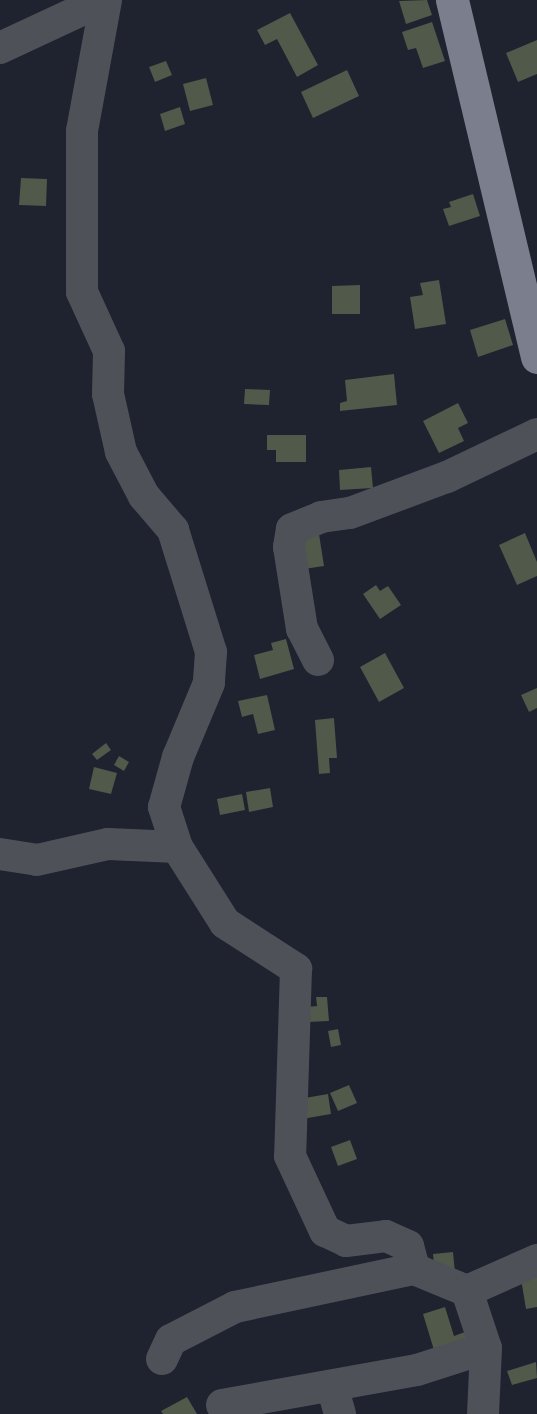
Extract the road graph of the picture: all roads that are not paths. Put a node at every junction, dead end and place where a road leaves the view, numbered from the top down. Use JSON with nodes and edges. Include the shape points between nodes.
{"nodes":[{"id":1,"x":104,"y":0,"type":"edge"},
{"id":2,"x":452,"y":0,"type":"edge"},
{"id":3,"x":0,"y":48,"type":"edge"},
{"id":4,"x":537,"y":357,"type":"edge"},
{"id":5,"x":537,"y":434,"type":"edge"},
{"id":6,"x":318,"y":660,"type":"dead end"},
{"id":7,"x":177,"y":847,"type":"junction"},
{"id":8,"x":0,"y":854,"type":"edge"},
{"id":9,"x":537,"y":1260,"type":"edge"},
{"id":10,"x":414,"y":1269,"type":"junction"},
{"id":11,"x":468,"y":1291,"type":"junction"},
{"id":12,"x":486,"y":1348,"type":"junction"},
{"id":13,"x":162,"y":1359,"type":"dead end"},
{"id":14,"x":336,"y":1400,"type":"edge"},
{"id":15,"x":222,"y":1405,"type":"dead end"},
{"id":16,"x":483,"y":1414,"type":"edge"}],
"edges":[{"from":1,"to":3,"type":"street"},
{"from":1,"to":7,"type":"street","via":[[82,131],[82,292],[109,351],[108,394],[122,452],[144,496],[173,530],[211,652],[209,683],[178,757],[164,807]]},
{"from":2,"to":4,"type":"main road"},
{"from":5,"to":6,"type":"street","via":[[447,477],[292,530],[289,547],[302,629]]},
{"from":7,"to":8,"type":"street","via":[[108,844],[37,860]]},
{"from":7,"to":10,"type":"street","via":[[225,923],[296,969],[290,1156],[325,1231],[346,1241],[386,1236],[408,1246]]},
{"from":9,"to":11,"type":"street"},
{"from":10,"to":11,"type":"street"},
{"from":10,"to":13,"type":"street","via":[[235,1307],[171,1340]]},
{"from":11,"to":12,"type":"street"},
{"from":12,"to":14,"type":"street"},
{"from":12,"to":16,"type":"street"},
{"from":14,"to":15,"type":"street"}]}
